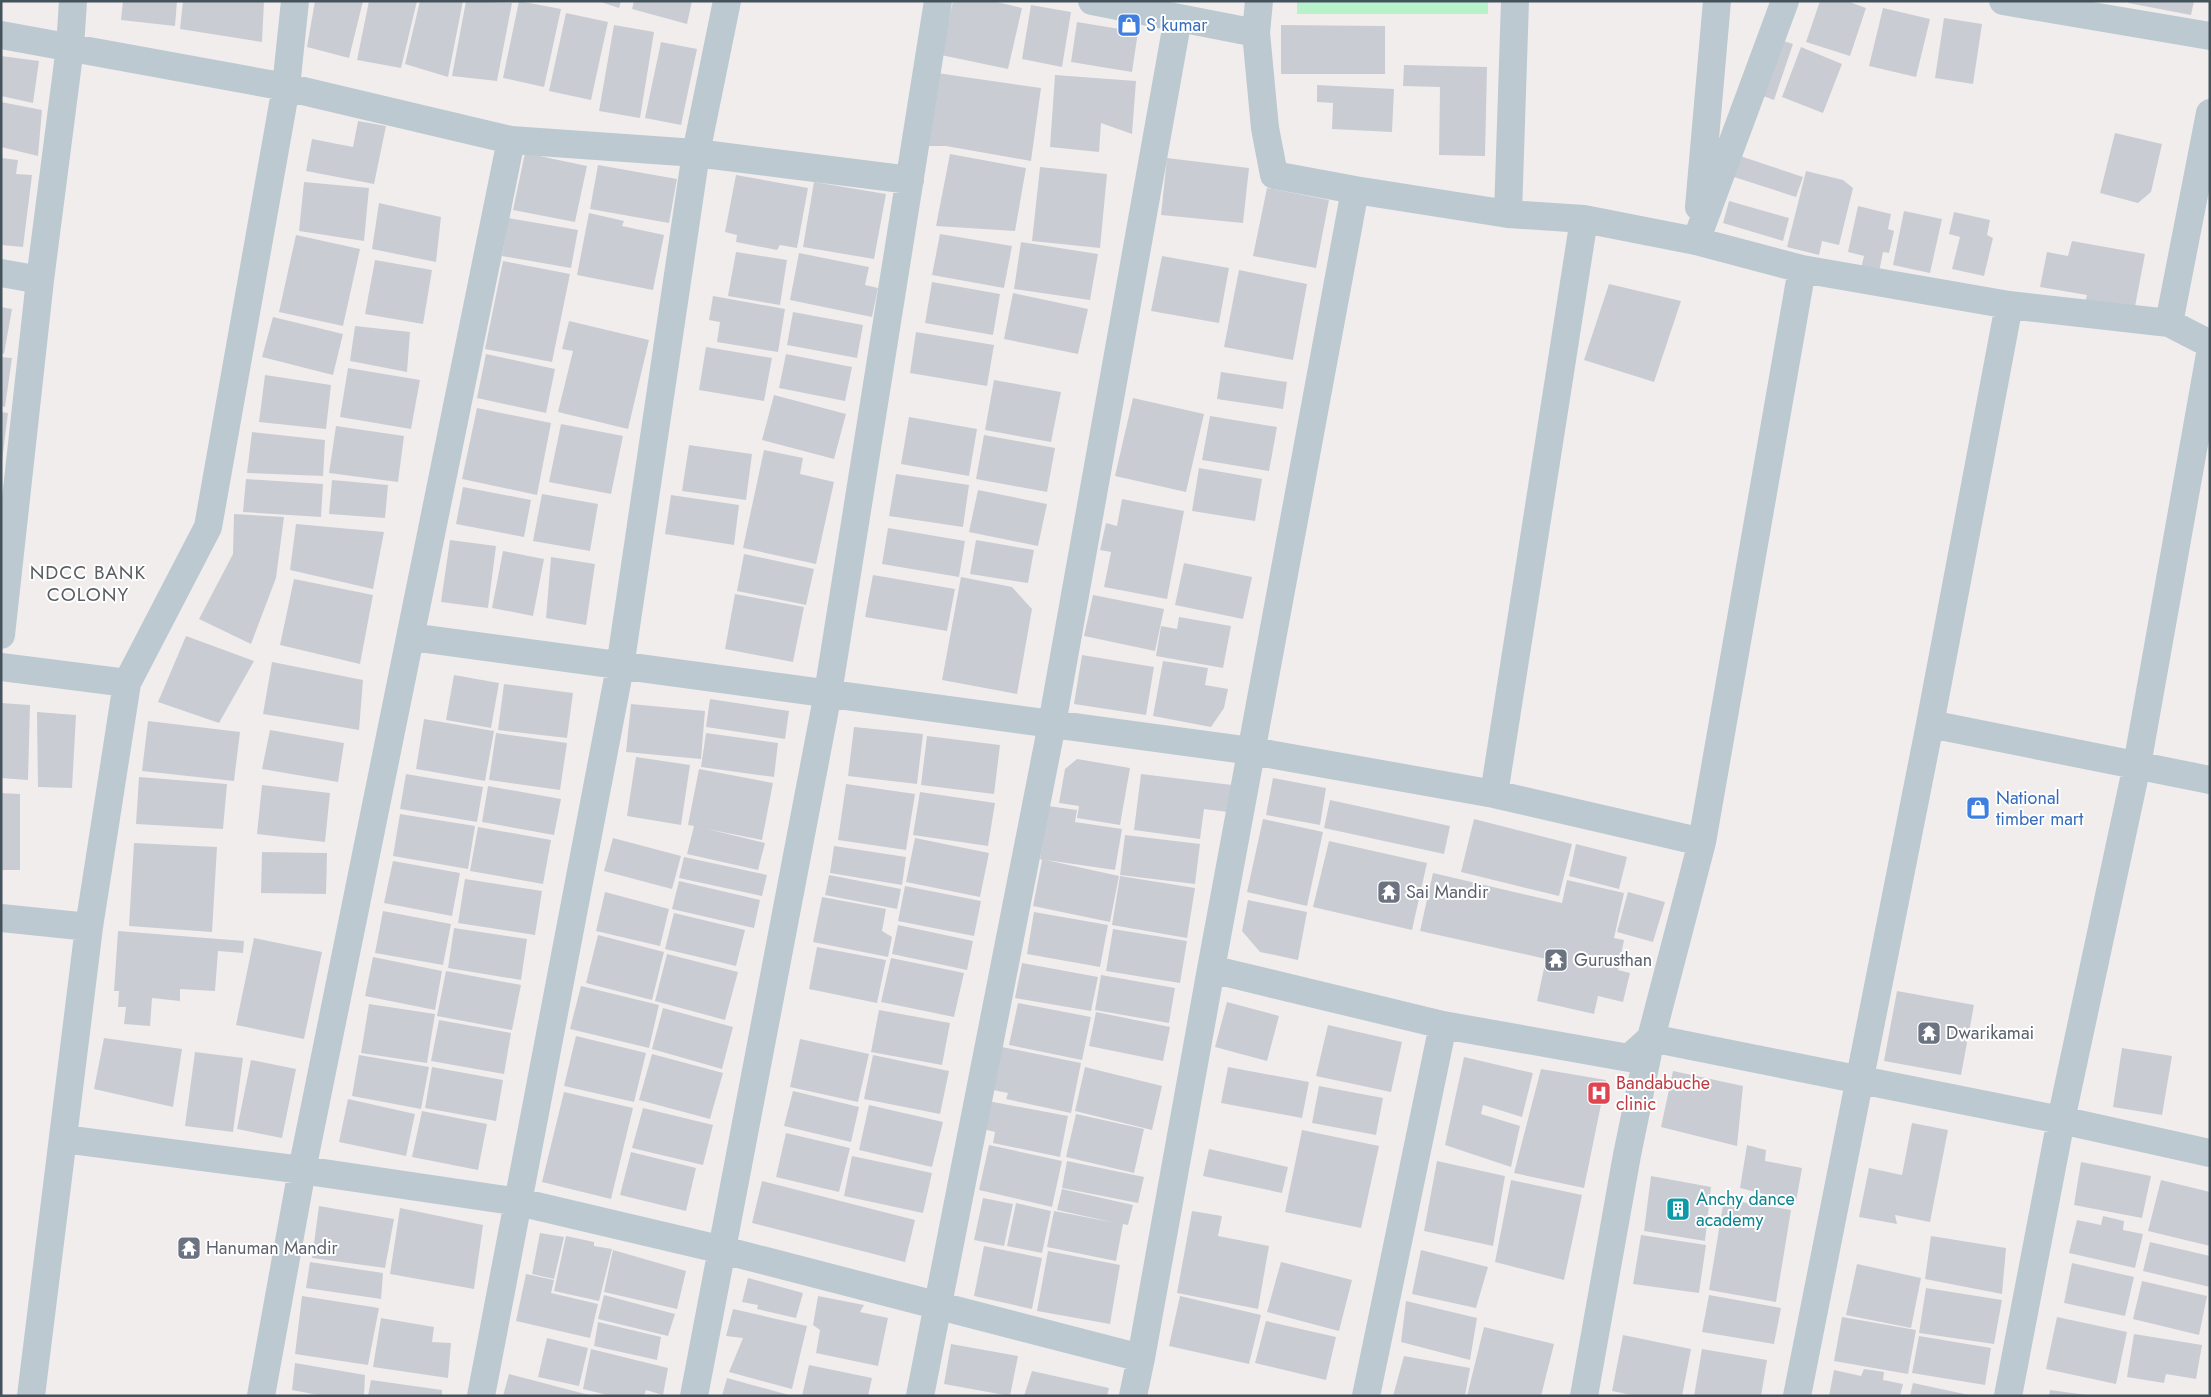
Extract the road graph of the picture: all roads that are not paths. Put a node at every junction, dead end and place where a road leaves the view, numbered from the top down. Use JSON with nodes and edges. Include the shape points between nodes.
{"nodes":[{"id":1,"x":73,"y":1,"type":"edge"},
{"id":2,"x":295,"y":1,"type":"edge"},
{"id":3,"x":727,"y":1,"type":"edge"},
{"id":4,"x":938,"y":1,"type":"edge"},
{"id":5,"x":1092,"y":1,"type":"edge"},
{"id":6,"x":1259,"y":1,"type":"edge"},
{"id":7,"x":1515,"y":1,"type":"edge"},
{"id":8,"x":1716,"y":1,"type":"edge"},
{"id":9,"x":1786,"y":1,"type":"edge"},
{"id":10,"x":2003,"y":1,"type":"edge"},
{"id":11,"x":1178,"y":18,"type":"junction"},
{"id":12,"x":1256,"y":33,"type":"junction"},
{"id":13,"x":1,"y":35,"type":"edge"},
{"id":14,"x":2210,"y":36,"type":"edge"},
{"id":15,"x":70,"y":48,"type":"junction"},
{"id":16,"x":286,"y":87,"type":"junction"},
{"id":17,"x":2210,"y":113,"type":"edge"},
{"id":18,"x":511,"y":140,"type":"junction"},
{"id":19,"x":696,"y":153,"type":"junction"},
{"id":20,"x":910,"y":180,"type":"junction"},
{"id":21,"x":1355,"y":190,"type":"junction"},
{"id":22,"x":1508,"y":214,"type":"junction"},
{"id":23,"x":1584,"y":219,"type":"junction"},
{"id":24,"x":1696,"y":241,"type":"junction"},
{"id":25,"x":1802,"y":269,"type":"junction"},
{"id":26,"x":1,"y":273,"type":"edge"},
{"id":27,"x":40,"y":280,"type":"junction"},
{"id":28,"x":2009,"y":305,"type":"junction"},
{"id":29,"x":2169,"y":323,"type":"junction"},
{"id":30,"x":2210,"y":344,"type":"edge"},
{"id":31,"x":2210,"y":354,"type":"edge"},
{"id":32,"x":1,"y":635,"type":"edge"},
{"id":33,"x":411,"y":637,"type":"junction"},
{"id":34,"x":620,"y":666,"type":"junction"},
{"id":35,"x":1,"y":667,"type":"edge"},
{"id":36,"x":127,"y":683,"type":"junction"},
{"id":37,"x":828,"y":693,"type":"junction"},
{"id":38,"x":1052,"y":724,"type":"junction"},
{"id":39,"x":1930,"y":724,"type":"junction"},
{"id":40,"x":1252,"y":751,"type":"junction"},
{"id":41,"x":2137,"y":765,"type":"junction"},
{"id":42,"x":2210,"y":780,"type":"edge"},
{"id":43,"x":1494,"y":794,"type":"junction"},
{"id":44,"x":1702,"y":842,"type":"junction"},
{"id":45,"x":1,"y":918,"type":"edge"},
{"id":46,"x":89,"y":927,"type":"junction"},
{"id":47,"x":1211,"y":969,"type":"junction"},
{"id":48,"x":1443,"y":1024,"type":"junction"},
{"id":49,"x":1650,"y":1038,"type":"junction"},
{"id":50,"x":1860,"y":1079,"type":"junction"},
{"id":51,"x":2061,"y":1120,"type":"junction"},
{"id":52,"x":64,"y":1139,"type":"junction"},
{"id":53,"x":2210,"y":1154,"type":"edge"},
{"id":54,"x":302,"y":1170,"type":"junction"},
{"id":55,"x":519,"y":1202,"type":"junction"},
{"id":56,"x":723,"y":1250,"type":"junction"},
{"id":57,"x":939,"y":1308,"type":"junction"},
{"id":58,"x":1141,"y":1358,"type":"junction"},
{"id":59,"x":31,"y":1396,"type":"edge"},
{"id":60,"x":261,"y":1396,"type":"edge"},
{"id":61,"x":481,"y":1396,"type":"edge"},
{"id":62,"x":694,"y":1396,"type":"edge"},
{"id":63,"x":920,"y":1396,"type":"edge"},
{"id":64,"x":1133,"y":1396,"type":"edge"},
{"id":65,"x":1366,"y":1396,"type":"edge"},
{"id":66,"x":1584,"y":1396,"type":"edge"},
{"id":67,"x":1797,"y":1396,"type":"edge"},
{"id":68,"x":2008,"y":1396,"type":"edge"}],
"edges":[{"from":1,"to":15,"type":"street"},
{"from":2,"to":16,"type":"street"},
{"from":3,"to":19,"type":"street"},
{"from":4,"to":20,"type":"street"},
{"from":5,"to":11,"type":"street"},
{"from":6,"to":12,"type":"street"},
{"from":7,"to":22,"type":"street"},
{"from":8,"to":24,"type":"street"},
{"from":9,"to":24,"type":"street"},
{"from":10,"to":14,"type":"street"},
{"from":11,"to":12,"type":"street"},
{"from":11,"to":38,"type":"street"},
{"from":12,"to":21,"type":"street","via":[[1265,128],[1274,175]]},
{"from":13,"to":15,"type":"street"},
{"from":15,"to":16,"type":"street"},
{"from":15,"to":27,"type":"street"},
{"from":16,"to":18,"type":"street"},
{"from":16,"to":36,"type":"street","via":[[208,527]]},
{"from":17,"to":29,"type":"street"},
{"from":18,"to":19,"type":"street"},
{"from":18,"to":33,"type":"street"},
{"from":19,"to":20,"type":"street"},
{"from":19,"to":34,"type":"street"},
{"from":20,"to":37,"type":"street"},
{"from":21,"to":22,"type":"street"},
{"from":21,"to":40,"type":"street"},
{"from":22,"to":23,"type":"street"},
{"from":23,"to":24,"type":"street"},
{"from":23,"to":43,"type":"street"},
{"from":24,"to":25,"type":"street"},
{"from":25,"to":28,"type":"street"},
{"from":25,"to":44,"type":"street"},
{"from":26,"to":27,"type":"street"},
{"from":27,"to":32,"type":"street"},
{"from":28,"to":29,"type":"street"},
{"from":28,"to":39,"type":"street"},
{"from":29,"to":30,"type":"street"},
{"from":31,"to":41,"type":"street"},
{"from":33,"to":34,"type":"street"},
{"from":33,"to":54,"type":"street"},
{"from":34,"to":37,"type":"street"},
{"from":34,"to":55,"type":"street"},
{"from":35,"to":36,"type":"street"},
{"from":36,"to":46,"type":"street"},
{"from":37,"to":38,"type":"street"},
{"from":37,"to":56,"type":"street"},
{"from":38,"to":40,"type":"street"},
{"from":38,"to":57,"type":"street"},
{"from":39,"to":41,"type":"street"},
{"from":39,"to":50,"type":"street"},
{"from":40,"to":43,"type":"street"},
{"from":40,"to":47,"type":"street"},
{"from":41,"to":42,"type":"street"},
{"from":41,"to":51,"type":"street"},
{"from":43,"to":44,"type":"street"},
{"from":44,"to":49,"type":"street"},
{"from":45,"to":46,"type":"street"},
{"from":46,"to":52,"type":"street"},
{"from":47,"to":48,"type":"street"},
{"from":47,"to":58,"type":"street"},
{"from":48,"to":49,"type":"street","via":[[1629,1058]]},
{"from":48,"to":65,"type":"street"},
{"from":49,"to":50,"type":"street"},
{"from":49,"to":66,"type":"street"},
{"from":50,"to":51,"type":"street"},
{"from":50,"to":67,"type":"street"},
{"from":51,"to":53,"type":"street"},
{"from":51,"to":68,"type":"street"},
{"from":52,"to":54,"type":"street"},
{"from":52,"to":59,"type":"street"},
{"from":54,"to":55,"type":"street"},
{"from":54,"to":60,"type":"street"},
{"from":55,"to":56,"type":"street"},
{"from":55,"to":61,"type":"street"},
{"from":56,"to":57,"type":"street"},
{"from":56,"to":62,"type":"street"},
{"from":57,"to":58,"type":"street"},
{"from":57,"to":63,"type":"street"},
{"from":58,"to":64,"type":"street"}]}
